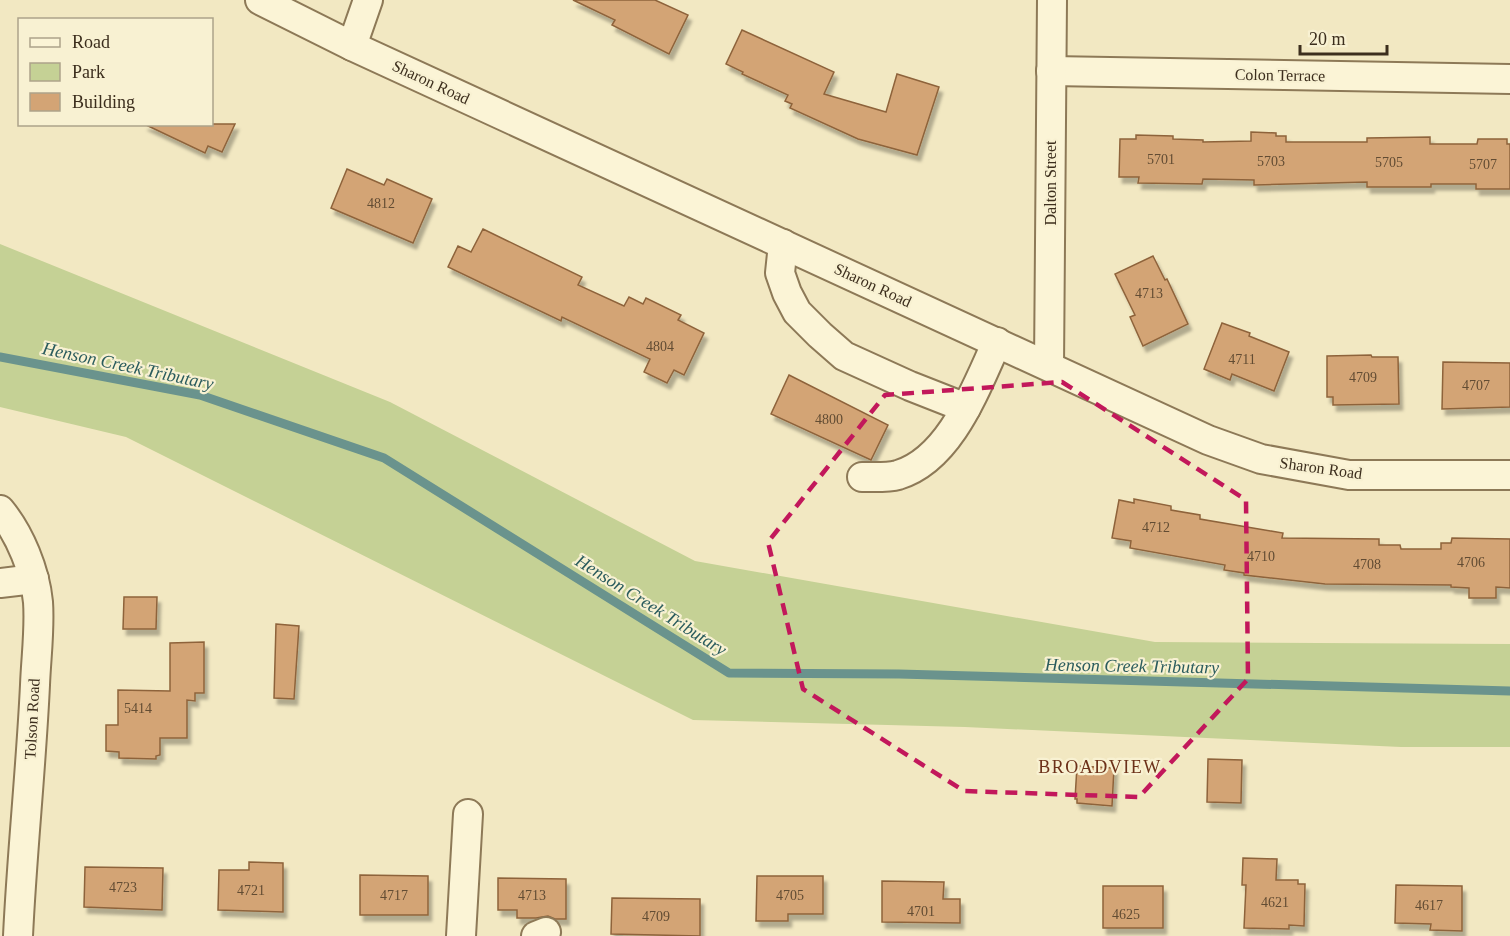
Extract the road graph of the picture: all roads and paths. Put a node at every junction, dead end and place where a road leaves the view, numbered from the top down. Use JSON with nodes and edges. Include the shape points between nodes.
{"nodes":[{"id":1,"x":260,"y":0,"type":"edge"},
{"id":2,"x":368,"y":0,"type":"edge"},
{"id":3,"x":1052,"y":0,"type":"edge"},
{"id":4,"x":352,"y":46,"type":"junction"},
{"id":5,"x":1051,"y":71,"type":"junction"},
{"id":6,"x":1510,"y":79,"type":"edge"},
{"id":7,"x":783,"y":244,"type":"junction"},
{"id":8,"x":997,"y":342,"type":"junction"},
{"id":9,"x":1049,"y":366,"type":"junction"},
{"id":10,"x":966,"y":408,"type":"junction"},
{"id":11,"x":1510,"y":475,"type":"edge"},
{"id":12,"x":862,"y":477,"type":"dead end"},
{"id":13,"x":0,"y":510,"type":"edge"},
{"id":14,"x":34,"y":579,"type":"junction"},
{"id":15,"x":0,"y":583,"type":"edge"},
{"id":16,"x":468,"y":814,"type":"dead end"},
{"id":17,"x":18,"y":936,"type":"edge"},
{"id":18,"x":461,"y":936,"type":"edge"}],
"edges":[{"from":1,"to":4,"type":"street","name":"Sharon Road"},
{"from":2,"to":4,"type":"street"},
{"from":3,"to":5,"type":"street","name":"Dalton Street"},
{"from":4,"to":7,"type":"street","name":"Sharon Road"},
{"from":5,"to":6,"type":"street","name":"Colon Terrace"},
{"from":5,"to":9,"type":"street","name":"Dalton Street"},
{"from":7,"to":8,"type":"street","name":"Sharon Road"},
{"from":7,"to":10,"type":"street","via":[[780,273],[787,293],[796,312],[820,335],[844,356]]},
{"from":8,"to":9,"type":"street","name":"Sharon Road"},
{"from":8,"to":10,"type":"street"},
{"from":9,"to":11,"type":"street","name":"Sharon Road","via":[[1198,436],[1261,459],[1349,475]]},
{"from":10,"to":12,"type":"street","via":[[942,445],[918,467],[897,476]]},
{"from":13,"to":14,"type":"street","name":"Tolson Road","via":[[20,542]]},
{"from":14,"to":15,"type":"street"},
{"from":14,"to":17,"type":"street","name":"Tolson Road","via":[[38,603],[33,718]]},
{"from":16,"to":18,"type":"street"}]}
